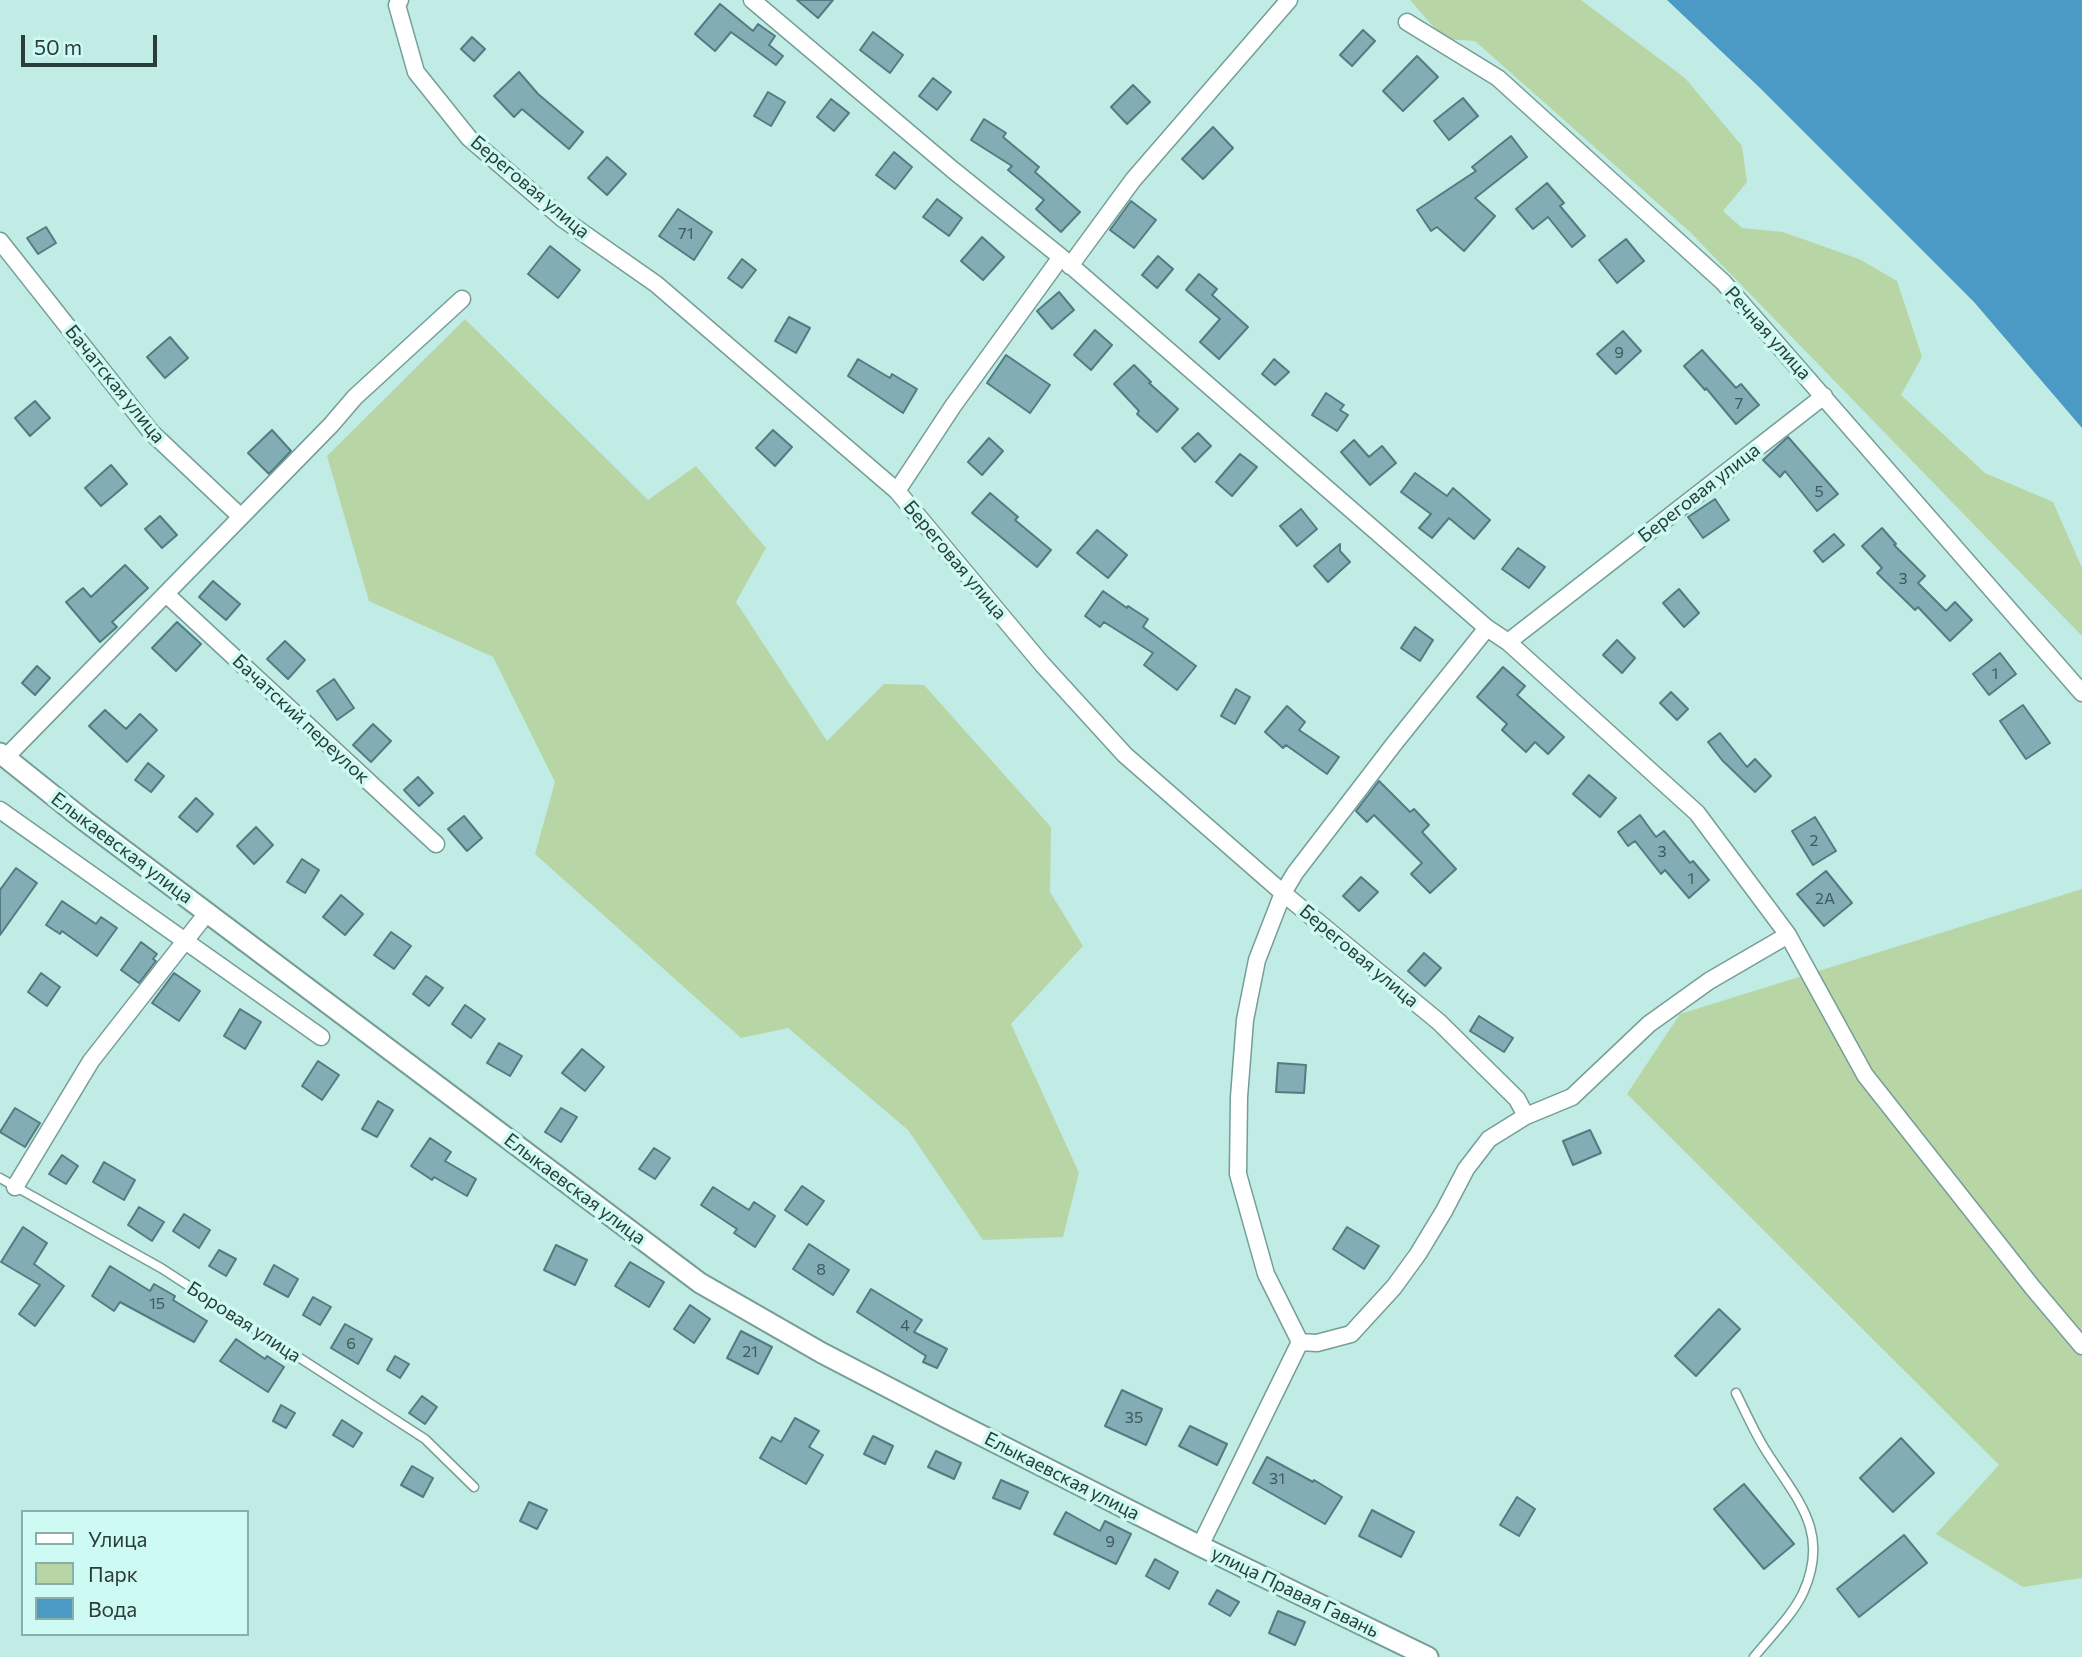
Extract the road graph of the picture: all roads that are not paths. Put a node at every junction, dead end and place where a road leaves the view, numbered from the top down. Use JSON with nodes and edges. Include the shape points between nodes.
{"nodes":[{"id":1,"x":752,"y":0,"type":"edge"},
{"id":2,"x":1289,"y":0,"type":"edge"},
{"id":3,"x":396,"y":2,"type":"edge"},
{"id":4,"x":1407,"y":22,"type":"dead end"},
{"id":5,"x":0,"y":241,"type":"edge"},
{"id":6,"x":1065,"y":262,"type":"junction"},
{"id":7,"x":462,"y":299,"type":"dead end"},
{"id":8,"x":1824,"y":396,"type":"junction"},
{"id":9,"x":897,"y":491,"type":"junction"},
{"id":10,"x":241,"y":517,"type":"junction"},
{"id":11,"x":166,"y":594,"type":"junction"},
{"id":12,"x":1487,"y":628,"type":"junction"},
{"id":13,"x":1508,"y":642,"type":"junction"},
{"id":14,"x":2082,"y":693,"type":"edge"},
{"id":15,"x":3,"y":755,"type":"edge"},
{"id":16,"x":0,"y":810,"type":"edge"},
{"id":17,"x":436,"y":845,"type":"dead end"},
{"id":18,"x":1283,"y":892,"type":"junction"},
{"id":19,"x":207,"y":913,"type":"junction"},
{"id":20,"x":1788,"y":935,"type":"junction"},
{"id":21,"x":185,"y":940,"type":"junction"},
{"id":22,"x":321,"y":1037,"type":"dead end"},
{"id":23,"x":1526,"y":1116,"type":"junction"},
{"id":24,"x":0,"y":1178,"type":"edge"},
{"id":25,"x":15,"y":1187,"type":"junction"},
{"id":26,"x":1300,"y":1342,"type":"junction"},
{"id":27,"x":2082,"y":1346,"type":"edge"},
{"id":28,"x":1736,"y":1394,"type":"dead end"},
{"id":29,"x":474,"y":1487,"type":"dead end"},
{"id":30,"x":1200,"y":1546,"type":"junction"},
{"id":31,"x":1428,"y":1657,"type":"edge"},
{"id":32,"x":1754,"y":1657,"type":"edge"}],
"edges":[{"from":1,"to":6,"type":"street"},
{"from":2,"to":6,"type":"street"},
{"from":3,"to":9,"type":"street","name":"Береговая улица","via":[[416,72],[469,138],[564,219],[656,284]]},
{"from":4,"to":8,"type":"street","name":"Речная улица","via":[[1498,78],[1723,282]]},
{"from":5,"to":10,"type":"street","name":"Бачатская улица","via":[[151,432]]},
{"from":6,"to":9,"type":"street","via":[[953,406]]},
{"from":6,"to":12,"type":"street"},
{"from":7,"to":10,"type":"street","via":[[355,397]]},
{"from":8,"to":13,"type":"street","name":"Береговая улица"},
{"from":8,"to":14,"type":"street","name":"Речная улица"},
{"from":9,"to":18,"type":"street","name":"Береговая улица","via":[[1125,755]]},
{"from":10,"to":11,"type":"street"},
{"from":11,"to":15,"type":"street"},
{"from":11,"to":17,"type":"street","name":"Бачатский переулок"},
{"from":12,"to":13,"type":"street"},
{"from":12,"to":18,"type":"street"},
{"from":13,"to":20,"type":"street","via":[[1697,813]]},
{"from":15,"to":19,"type":"street","name":"Елыкаевская улица"},
{"from":16,"to":21,"type":"street"},
{"from":18,"to":23,"type":"street","name":"Береговая улица","via":[[1439,1022],[1517,1099]]},
{"from":18,"to":26,"type":"street","via":[[1257,960],[1245,1020],[1238,1174],[1266,1274]]},
{"from":19,"to":21,"type":"street"},
{"from":19,"to":30,"type":"street","name":"Елыкаевская улица","via":[[700,1283],[856,1370]]},
{"from":20,"to":23,"type":"street","via":[[1709,981],[1649,1024],[1572,1097]]},
{"from":20,"to":27,"type":"street","via":[[1865,1075]]},
{"from":21,"to":22,"type":"street"},
{"from":21,"to":25,"type":"street","via":[[91,1061]]},
{"from":23,"to":26,"type":"street","via":[[1489,1139],[1466,1169],[1418,1254],[1351,1334],[1317,1343]]},
{"from":24,"to":25,"type":"lane","name":"Боровая улица"},
{"from":25,"to":29,"type":"lane","name":"Боровая улица","via":[[161,1268],[425,1439]]},
{"from":26,"to":30,"type":"street"},
{"from":28,"to":32,"type":"lane","via":[[1762,1445],[1801,1503],[1812,1530],[1814,1551],[1803,1594]]},
{"from":30,"to":31,"type":"street","name":"улица Правая Гавань"}]}
